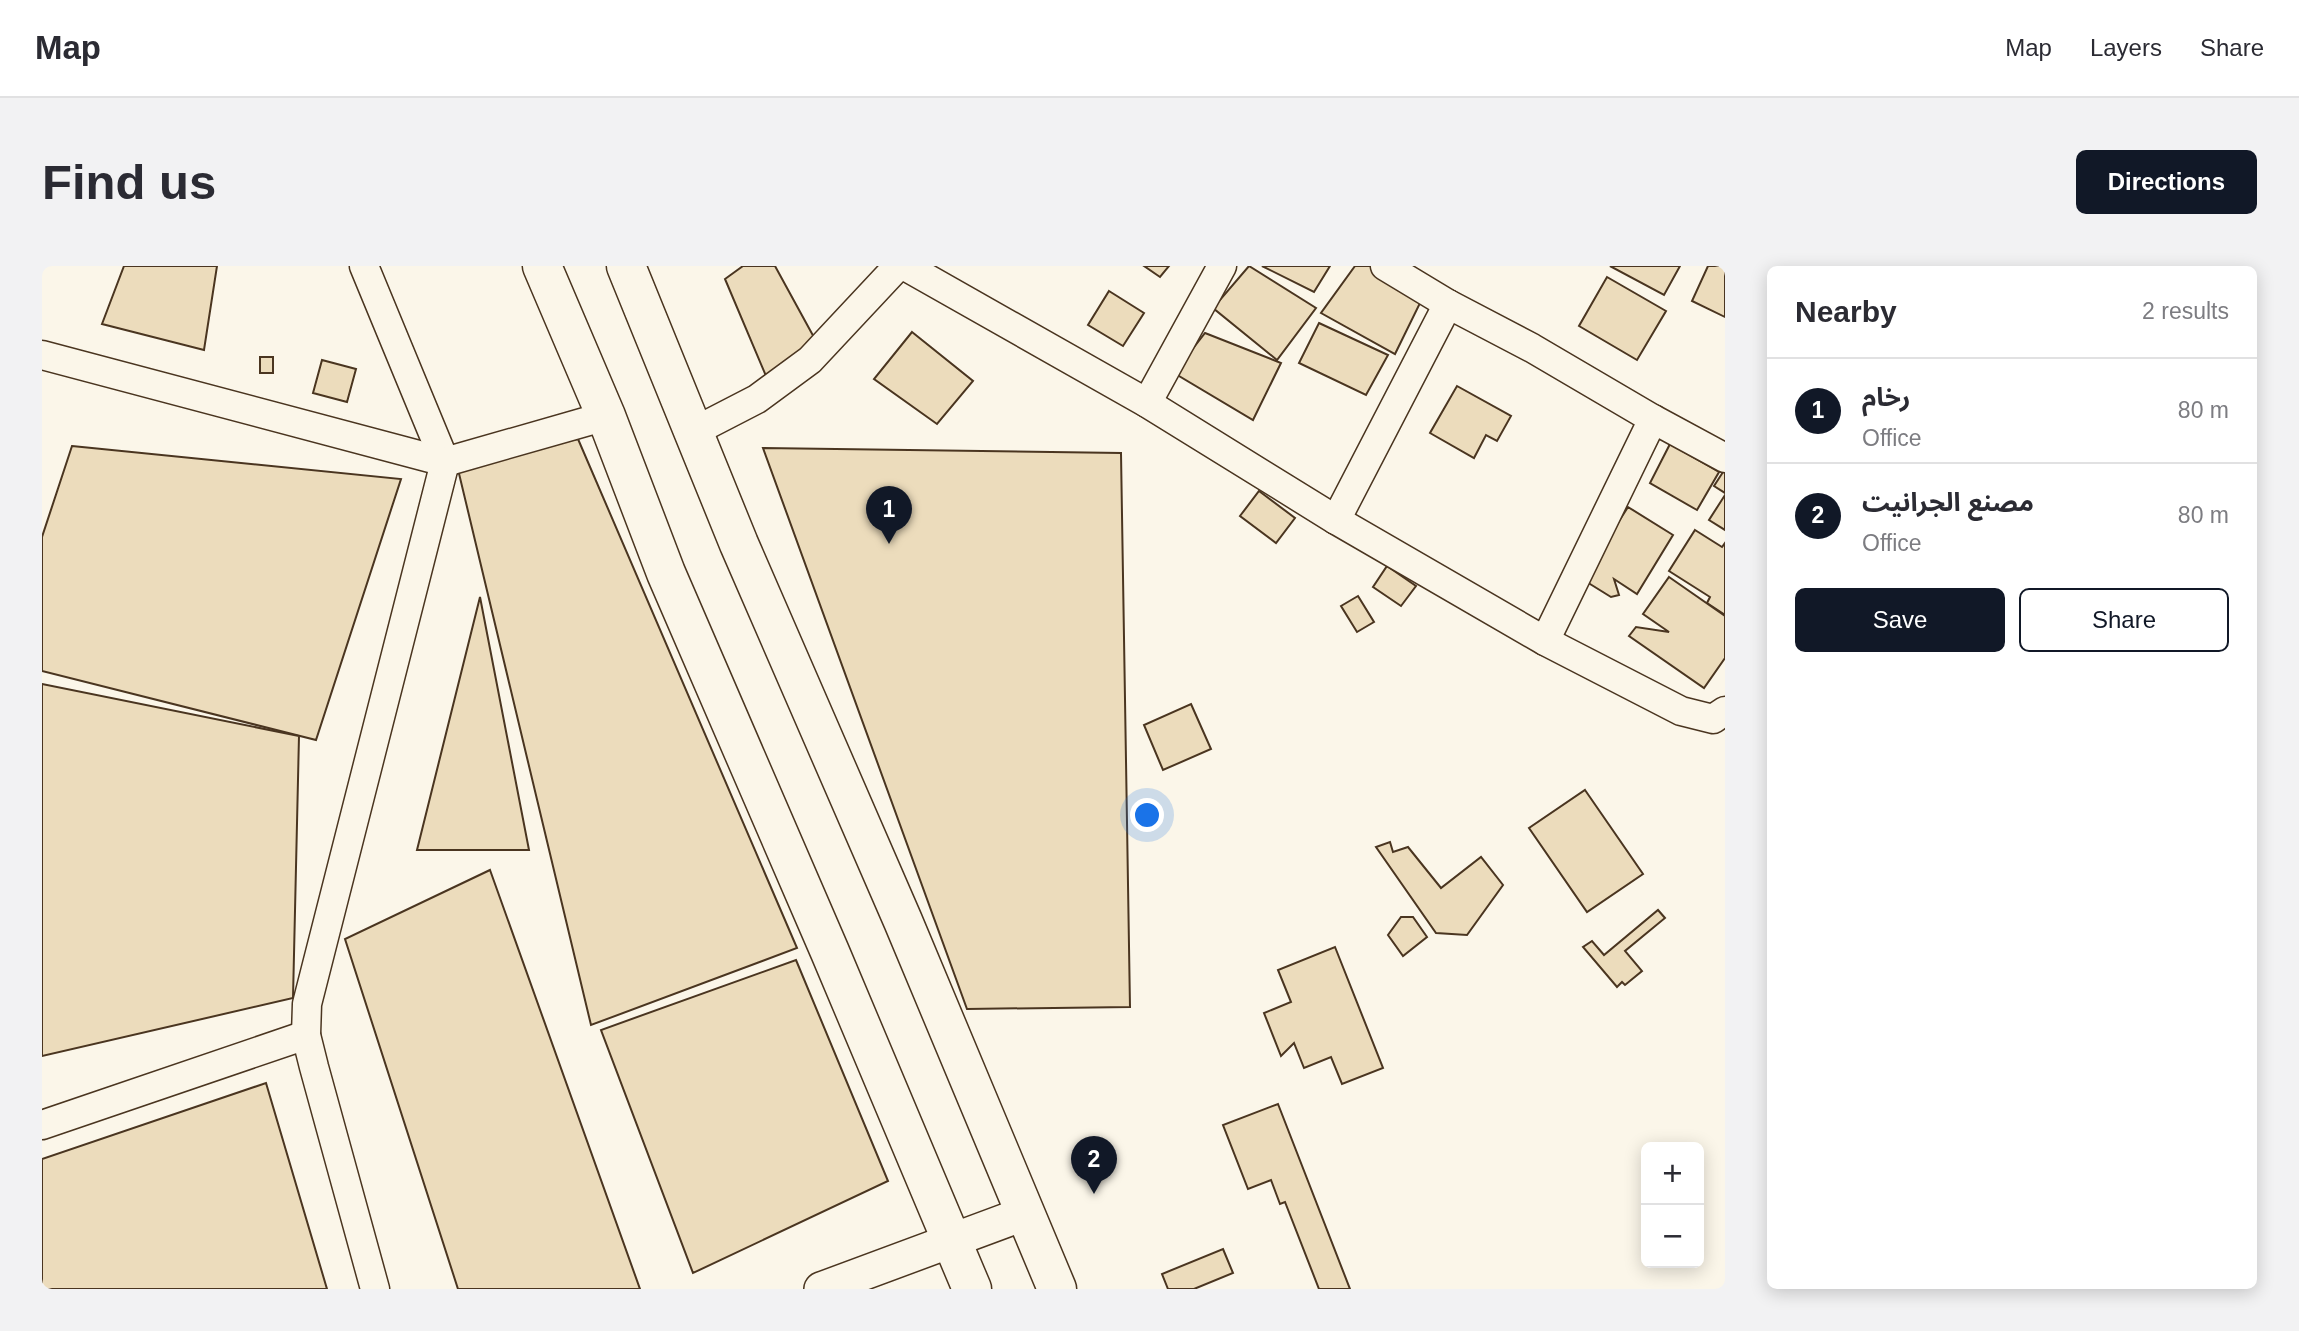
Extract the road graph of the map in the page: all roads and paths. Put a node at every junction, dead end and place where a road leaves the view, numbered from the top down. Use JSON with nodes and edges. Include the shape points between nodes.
{"nodes":[{"id":1,"x":364,"y":266,"type":"edge"},
{"id":2,"x":542,"y":266,"type":"edge"},
{"id":3,"x":626,"y":266,"type":"edge"},
{"id":4,"x":898,"y":266,"type":"edge"},
{"id":5,"x":905,"y":266,"type":"edge"},
{"id":6,"x":1222,"y":266,"type":"edge"},
{"id":7,"x":1385,"y":266,"type":"edge"},
{"id":8,"x":1447,"y":304,"type":"junction"},
{"id":9,"x":43,"y":358,"type":"edge"},
{"id":10,"x":1147,"y":403,"type":"junction"},
{"id":11,"x":606,"y":416,"type":"junction"},
{"id":12,"x":1653,"y":419,"type":"junction"},
{"id":13,"x":695,"y":431,"type":"junction"},
{"id":14,"x":1725,"y":458,"type":"edge"},
{"id":15,"x":445,"y":462,"type":"junction"},
{"id":16,"x":1336,"y":520,"type":"junction"},
{"id":17,"x":1545,"y":640,"type":"junction"},
{"id":18,"x":1725,"y":711,"type":"edge"},
{"id":19,"x":306,"y":1035,"type":"junction"},
{"id":20,"x":42,"y":1125,"type":"edge"},
{"id":21,"x":1026,"y":1213,"type":"junction"},
{"id":22,"x":952,"y":1240,"type":"junction"},
{"id":23,"x":375,"y":1289,"type":"edge"},
{"id":24,"x":821,"y":1289,"type":"edge"},
{"id":25,"x":972,"y":1289,"type":"edge"},
{"id":26,"x":1057,"y":1289,"type":"edge"}],
"edges":[{"from":1,"to":15,"type":"street"},
{"from":2,"to":11,"type":"main road"},
{"from":3,"to":13,"type":"main road"},
{"from":4,"to":13,"type":"street","via":[[810,360],[757,399]]},
{"from":5,"to":10,"type":"street"},
{"from":6,"to":10,"type":"street"},
{"from":7,"to":8,"type":"street"},
{"from":8,"to":12,"type":"street"},
{"from":8,"to":16,"type":"street"},
{"from":9,"to":15,"type":"street"},
{"from":10,"to":16,"type":"street"},
{"from":11,"to":15,"type":"street"},
{"from":11,"to":22,"type":"main road","via":[[666,573]]},
{"from":12,"to":14,"type":"street"},
{"from":12,"to":17,"type":"street"},
{"from":13,"to":21,"type":"main road","via":[[739,544]]},
{"from":15,"to":19,"type":"street","via":[[307,1004]]},
{"from":16,"to":17,"type":"street"},
{"from":17,"to":18,"type":"street","via":[[1681,711],[1713,719]]},
{"from":19,"to":20,"type":"street"},
{"from":19,"to":23,"type":"street"},
{"from":21,"to":22,"type":"street"},
{"from":21,"to":26,"type":"main road"},
{"from":22,"to":24,"type":"street"},
{"from":22,"to":25,"type":"main road"}]}
